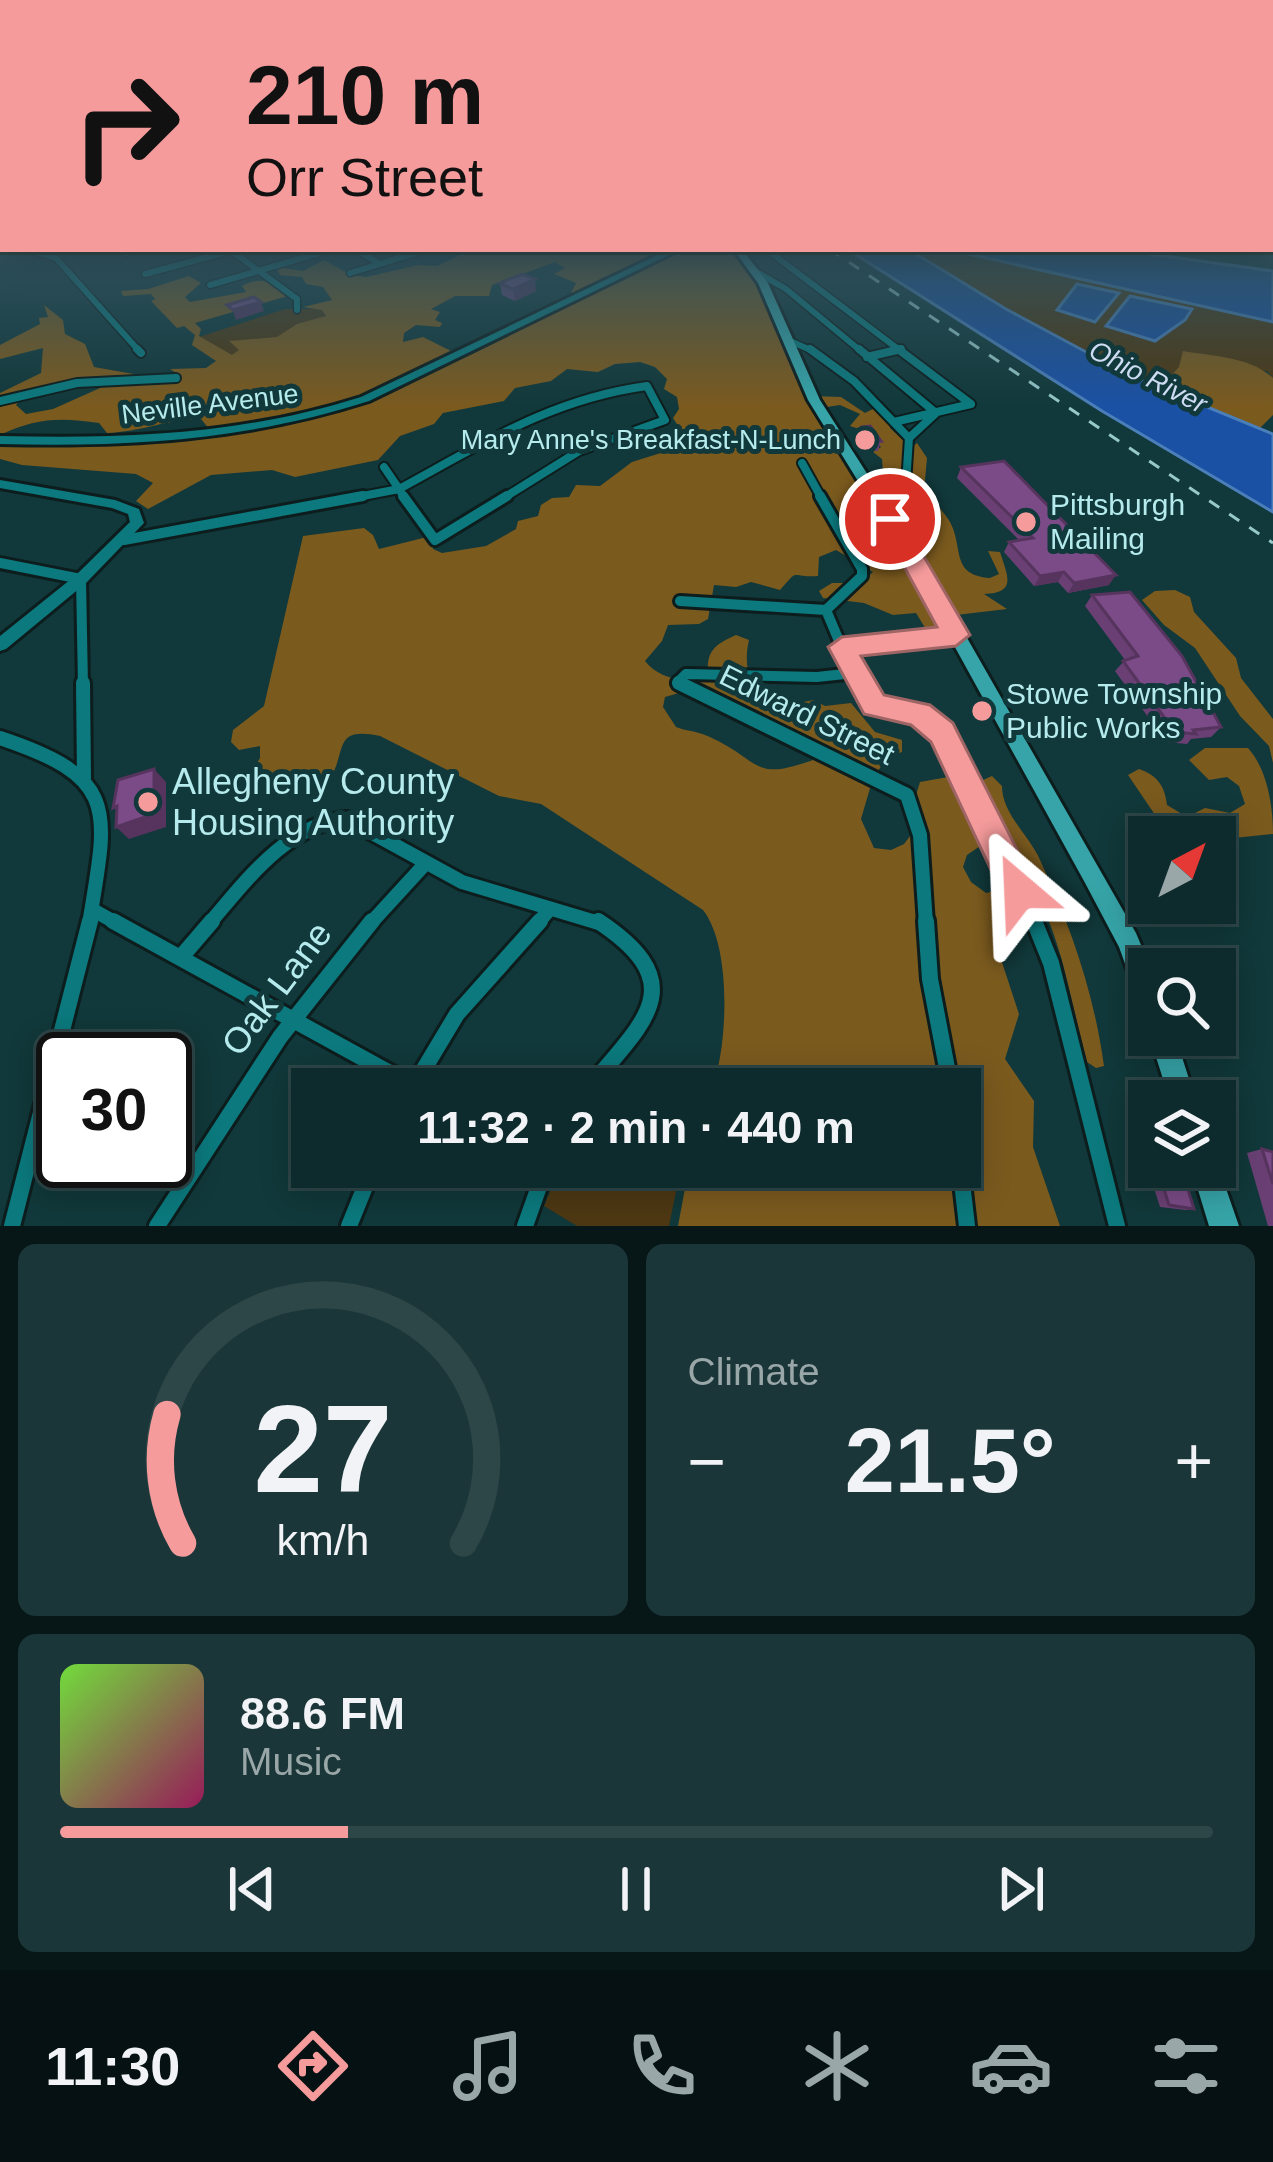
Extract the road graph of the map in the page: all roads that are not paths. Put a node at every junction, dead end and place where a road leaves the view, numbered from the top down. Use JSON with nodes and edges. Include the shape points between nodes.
{"nodes":[{"id":1,"x":87,"y":292,"type":"edge"},
{"id":2,"x":288,"y":292,"type":"edge"},
{"id":3,"x":587,"y":292,"type":"edge"},
{"id":4,"x":765,"y":292,"type":"edge"},
{"id":5,"x":790,"y":292,"type":"edge"},
{"id":6,"x":824,"y":292,"type":"edge"},
{"id":7,"x":297,"y":310,"type":"dead end"},
{"id":8,"x":788,"y":340,"type":"junction"},
{"id":9,"x":901,"y":349,"type":"junction"},
{"id":10,"x":141,"y":353,"type":"dead end"},
{"id":11,"x":867,"y":357,"type":"junction"},
{"id":12,"x":832,"y":367,"type":"junction"},
{"id":13,"x":176,"y":378,"type":"dead end"},
{"id":14,"x":0,"y":401,"type":"edge"},
{"id":15,"x":875,"y":408,"type":"dead end"},
{"id":16,"x":936,"y":413,"type":"junction"},
{"id":17,"x":894,"y":422,"type":"junction"},
{"id":18,"x":909,"y":438,"type":"junction"},
{"id":19,"x":0,"y":440,"type":"edge"},
{"id":20,"x":802,"y":463,"type":"dead end"},
{"id":21,"x":384,"y":467,"type":"dead end"},
{"id":22,"x":0,"y":484,"type":"edge"},
{"id":23,"x":399,"y":490,"type":"junction"},
{"id":24,"x":124,"y":540,"type":"junction"},
{"id":25,"x":903,"y":541,"type":"junction"},
{"id":26,"x":0,"y":563,"type":"edge"},
{"id":27,"x":81,"y":579,"type":"junction"},
{"id":28,"x":680,"y":601,"type":"dead end"},
{"id":29,"x":826,"y":610,"type":"junction"},
{"id":30,"x":956,"y":635,"type":"junction"},
{"id":31,"x":0,"y":645,"type":"edge"},
{"id":32,"x":842,"y":647,"type":"junction"},
{"id":33,"x":854,"y":673,"type":"junction"},
{"id":34,"x":0,"y":738,"type":"edge"},
{"id":35,"x":84,"y":778,"type":"junction"},
{"id":36,"x":425,"y":864,"type":"junction"},
{"id":37,"x":550,"y":909,"type":"junction"},
{"id":38,"x":93,"y":910,"type":"junction"},
{"id":39,"x":1131,"y":948,"type":"edge"},
{"id":40,"x":182,"y":956,"type":"junction"},
{"id":41,"x":291,"y":1017,"type":"junction"},
{"id":42,"x":380,"y":1068,"type":"edge"},
{"id":43,"x":426,"y":1068,"type":"edge"},
{"id":44,"x":607,"y":1068,"type":"edge"},
{"id":45,"x":947,"y":1068,"type":"edge"},
{"id":46,"x":364,"y":1188,"type":"edge"},
{"id":47,"x":539,"y":1188,"type":"edge"},
{"id":48,"x":963,"y":1188,"type":"edge"},
{"id":49,"x":1212,"y":1188,"type":"edge"},
{"id":50,"x":12,"y":1226,"type":"edge"},
{"id":51,"x":158,"y":1226,"type":"edge"},
{"id":52,"x":349,"y":1226,"type":"edge"},
{"id":53,"x":525,"y":1226,"type":"edge"},
{"id":54,"x":967,"y":1226,"type":"edge"},
{"id":55,"x":1117,"y":1226,"type":"edge"},
{"id":56,"x":1224,"y":1226,"type":"edge"}],
"edges":[{"from":1,"to":10,"type":"street"},
{"from":2,"to":7,"type":"street"},
{"from":3,"to":19,"type":"street","name":"Neville Avenue","via":[[316,415],[172,438]]},
{"from":4,"to":8,"type":"main road"},
{"from":5,"to":11,"type":"street"},
{"from":6,"to":9,"type":"street"},
{"from":8,"to":12,"type":"street"},
{"from":8,"to":25,"type":"main road","via":[[814,400]]},
{"from":9,"to":11,"type":"street"},
{"from":9,"to":16,"type":"street","via":[[971,404]]},
{"from":11,"to":16,"type":"street"},
{"from":12,"to":15,"type":"street"},
{"from":12,"to":17,"type":"street"},
{"from":13,"to":14,"type":"street","via":[[77,383]]},
{"from":16,"to":17,"type":"street"},
{"from":16,"to":18,"type":"street"},
{"from":17,"to":18,"type":"street"},
{"from":18,"to":25,"type":"street"},
{"from":20,"to":29,"type":"street","via":[[862,569]]},
{"from":21,"to":23,"type":"street"},
{"from":22,"to":24,"type":"street","via":[[126,507],[137,523]]},
{"from":23,"to":23,"type":"street","via":[[535,414],[611,391],[647,386],[665,421],[579,451],[435,539]]},
{"from":23,"to":24,"type":"street"},
{"from":24,"to":27,"type":"street"},
{"from":25,"to":30,"type":"main road"},
{"from":26,"to":27,"type":"street"},
{"from":27,"to":31,"type":"street"},
{"from":27,"to":35,"type":"street"},
{"from":28,"to":29,"type":"street"},
{"from":29,"to":32,"type":"street"},
{"from":30,"to":32,"type":"street"},
{"from":30,"to":39,"type":"main road"},
{"from":32,"to":33,"type":"street"},
{"from":33,"to":45,"type":"street","name":"Edward Street","via":[[686,674],[678,682],[910,800]]},
{"from":33,"to":55,"type":"street","via":[[866,698],[919,714],[942,733],[1039,930]]},
{"from":34,"to":35,"type":"street","via":[[50,755]]},
{"from":35,"to":38,"type":"street","via":[[99,813]]},
{"from":36,"to":37,"type":"street"},
{"from":36,"to":40,"type":"street","via":[[347,819],[321,819],[272,858]]},
{"from":36,"to":41,"type":"street","name":"Oak Lane"},
{"from":37,"to":43,"type":"street","via":[[457,1014]]},
{"from":37,"to":44,"type":"street","via":[[610,928],[656,984],[650,1021]]},
{"from":38,"to":40,"type":"street"},
{"from":38,"to":50,"type":"street"},
{"from":40,"to":41,"type":"street"},
{"from":41,"to":42,"type":"street"},
{"from":41,"to":51,"type":"street","name":"Oak Lane"},
{"from":46,"to":52,"type":"street"},
{"from":47,"to":53,"type":"street"},
{"from":48,"to":54,"type":"street"},
{"from":49,"to":56,"type":"main road"}]}
